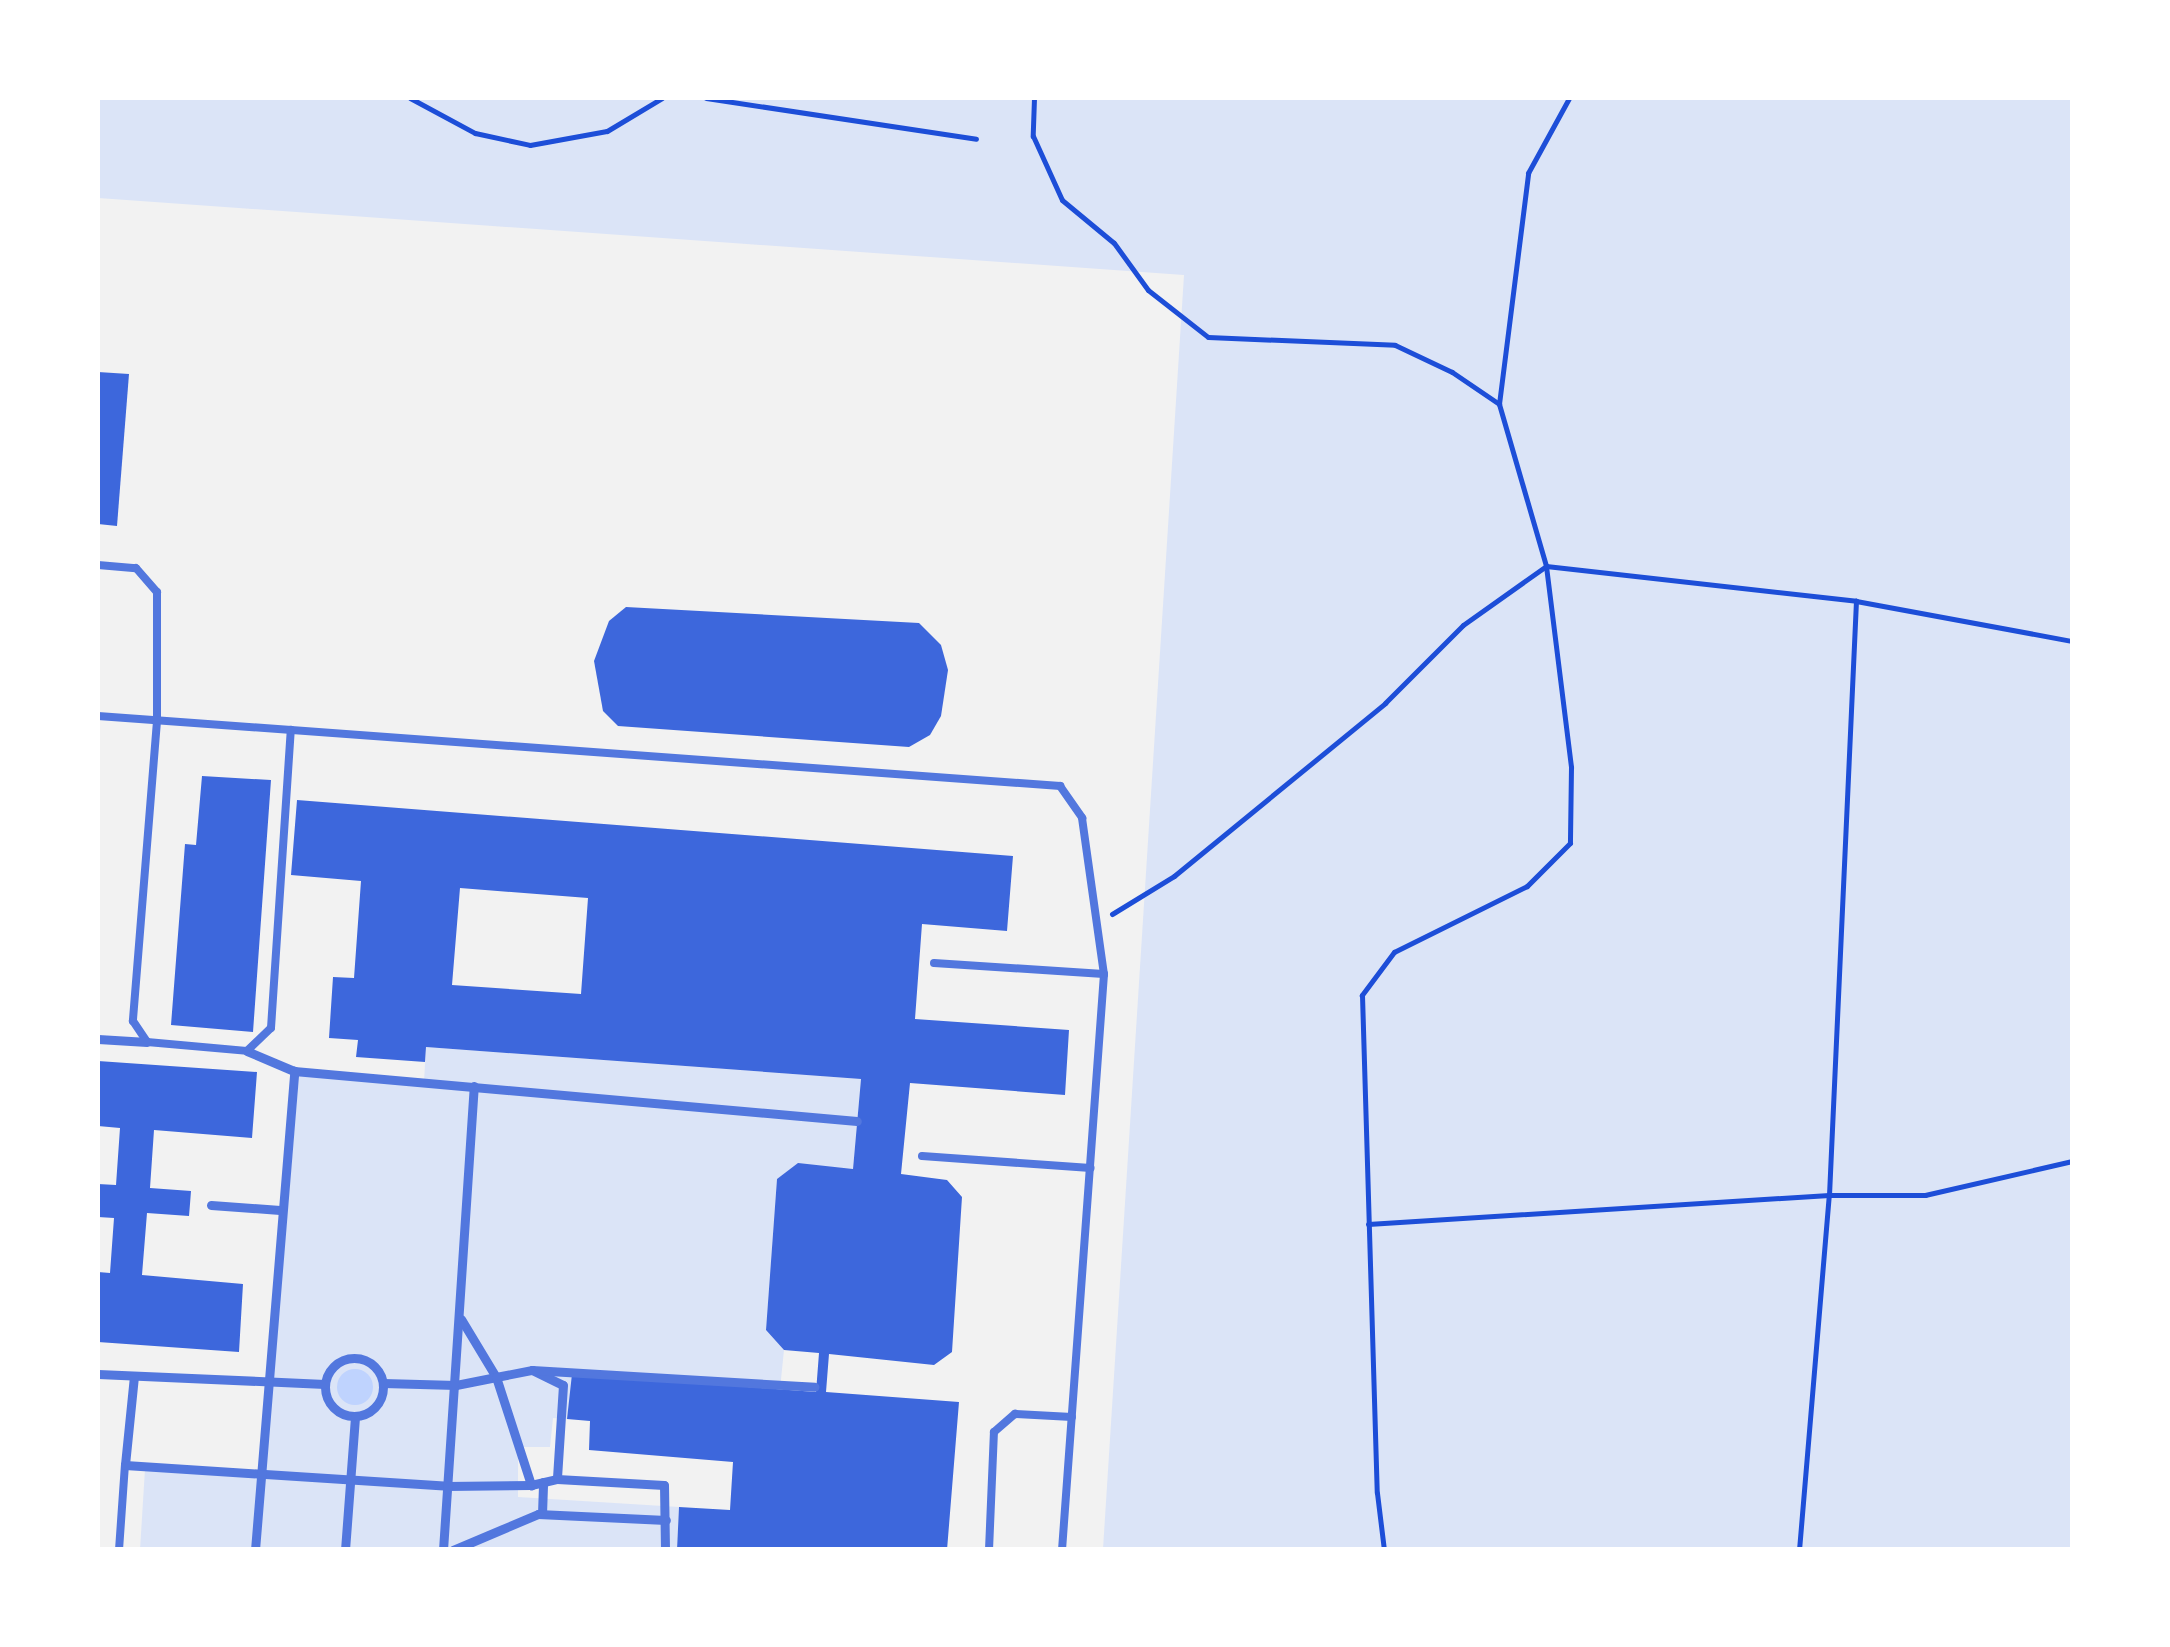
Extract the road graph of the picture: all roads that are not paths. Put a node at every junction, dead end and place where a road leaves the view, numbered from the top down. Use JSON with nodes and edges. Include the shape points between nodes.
{"nodes":[{"id":1,"x":98,"y":565,"type":"edge"},
{"id":2,"x":98,"y":716,"type":"edge"},
{"id":3,"x":157,"y":721,"type":"junction"},
{"id":4,"x":291,"y":730,"type":"junction"},
{"id":5,"x":934,"y":962,"type":"dead end"},
{"id":6,"x":1104,"y":974,"type":"junction"},
{"id":7,"x":98,"y":1039,"type":"edge"},
{"id":8,"x":147,"y":1042,"type":"junction"},
{"id":9,"x":247,"y":1051,"type":"junction"},
{"id":10,"x":294,"y":1071,"type":"junction"},
{"id":11,"x":474,"y":1086,"type":"junction"},
{"id":12,"x":857,"y":1120,"type":"dead end"},
{"id":13,"x":922,"y":1156,"type":"dead end"},
{"id":14,"x":1091,"y":1168,"type":"junction"},
{"id":15,"x":211,"y":1205,"type":"dead end"},
{"id":16,"x":280,"y":1210,"type":"junction"},
{"id":17,"x":460,"y":1317,"type":"junction"},
{"id":18,"x":532,"y":1370,"type":"junction"},
{"id":19,"x":98,"y":1374,"type":"edge"},
{"id":20,"x":134,"y":1376,"type":"junction"},
{"id":21,"x":496,"y":1376,"type":"junction"},
{"id":22,"x":268,"y":1382,"type":"junction"},
{"id":23,"x":383,"y":1382,"type":"junction"},
{"id":24,"x":325,"y":1384,"type":"junction"},
{"id":25,"x":456,"y":1384,"type":"junction"},
{"id":26,"x":814,"y":1387,"type":"dead end"},
{"id":27,"x":355,"y":1416,"type":"junction"},
{"id":28,"x":1072,"y":1416,"type":"junction"},
{"id":29,"x":126,"y":1464,"type":"junction"},
{"id":30,"x":260,"y":1473,"type":"junction"},
{"id":31,"x":557,"y":1479,"type":"junction"},
{"id":32,"x":349,"y":1481,"type":"junction"},
{"id":33,"x":543,"y":1482,"type":"junction"},
{"id":34,"x":531,"y":1485,"type":"junction"},
{"id":35,"x":447,"y":1486,"type":"junction"},
{"id":36,"x":542,"y":1514,"type":"junction"},
{"id":37,"x":666,"y":1520,"type":"junction"},
{"id":38,"x":119,"y":1550,"type":"edge"},
{"id":39,"x":255,"y":1550,"type":"edge"},
{"id":40,"x":345,"y":1550,"type":"edge"},
{"id":41,"x":443,"y":1550,"type":"edge"},
{"id":42,"x":453,"y":1550,"type":"edge"},
{"id":43,"x":665,"y":1550,"type":"edge"},
{"id":44,"x":989,"y":1550,"type":"edge"},
{"id":45,"x":1062,"y":1550,"type":"edge"}],
"edges":[{"from":1,"to":3,"type":"lane","via":[[136,568],[157,592]]},
{"from":2,"to":3,"type":"lane"},
{"from":3,"to":4,"type":"lane"},
{"from":3,"to":8,"type":"lane","via":[[133,1021]]},
{"from":4,"to":6,"type":"lane","via":[[1060,786],[1082,818]]},
{"from":4,"to":9,"type":"lane","via":[[271,1028]]},
{"from":5,"to":6,"type":"lane"},
{"from":6,"to":14,"type":"lane"},
{"from":7,"to":8,"type":"street"},
{"from":8,"to":9,"type":"lane"},
{"from":9,"to":10,"type":"street"},
{"from":10,"to":11,"type":"street"},
{"from":10,"to":16,"type":"street"},
{"from":11,"to":12,"type":"street"},
{"from":11,"to":17,"type":"street"},
{"from":13,"to":14,"type":"lane"},
{"from":14,"to":28,"type":"lane"},
{"from":15,"to":16,"type":"street"},
{"from":16,"to":22,"type":"street"},
{"from":17,"to":21,"type":"street"},
{"from":17,"to":25,"type":"street"},
{"from":18,"to":21,"type":"street"},
{"from":18,"to":26,"type":"street"},
{"from":18,"to":31,"type":"street","via":[[563,1385]]},
{"from":19,"to":20,"type":"street"},
{"from":20,"to":22,"type":"street"},
{"from":20,"to":29,"type":"street"},
{"from":21,"to":25,"type":"street"},
{"from":21,"to":34,"type":"street"},
{"from":22,"to":24,"type":"street"},
{"from":22,"to":30,"type":"street"},
{"from":23,"to":24,"type":"street","via":[[375,1366],[358,1358],[340,1361]]},
{"from":23,"to":25,"type":"street"},
{"from":23,"to":27,"type":"street","via":[[373,1409]]},
{"from":24,"to":27,"type":"street","via":[[336,1410]]},
{"from":25,"to":35,"type":"street"},
{"from":27,"to":32,"type":"street"},
{"from":28,"to":44,"type":"lane","via":[[1015,1414],[994,1432]]},
{"from":28,"to":45,"type":"lane"},
{"from":29,"to":30,"type":"street"},
{"from":29,"to":38,"type":"lane"},
{"from":30,"to":32,"type":"street"},
{"from":30,"to":39,"type":"street"},
{"from":31,"to":33,"type":"street"},
{"from":31,"to":37,"type":"street","via":[[664,1485]]},
{"from":32,"to":35,"type":"street"},
{"from":32,"to":40,"type":"street"},
{"from":33,"to":34,"type":"street"},
{"from":33,"to":36,"type":"street"},
{"from":34,"to":35,"type":"street"},
{"from":35,"to":41,"type":"street"},
{"from":36,"to":37,"type":"street"},
{"from":36,"to":42,"type":"street"},
{"from":37,"to":43,"type":"street"}]}
